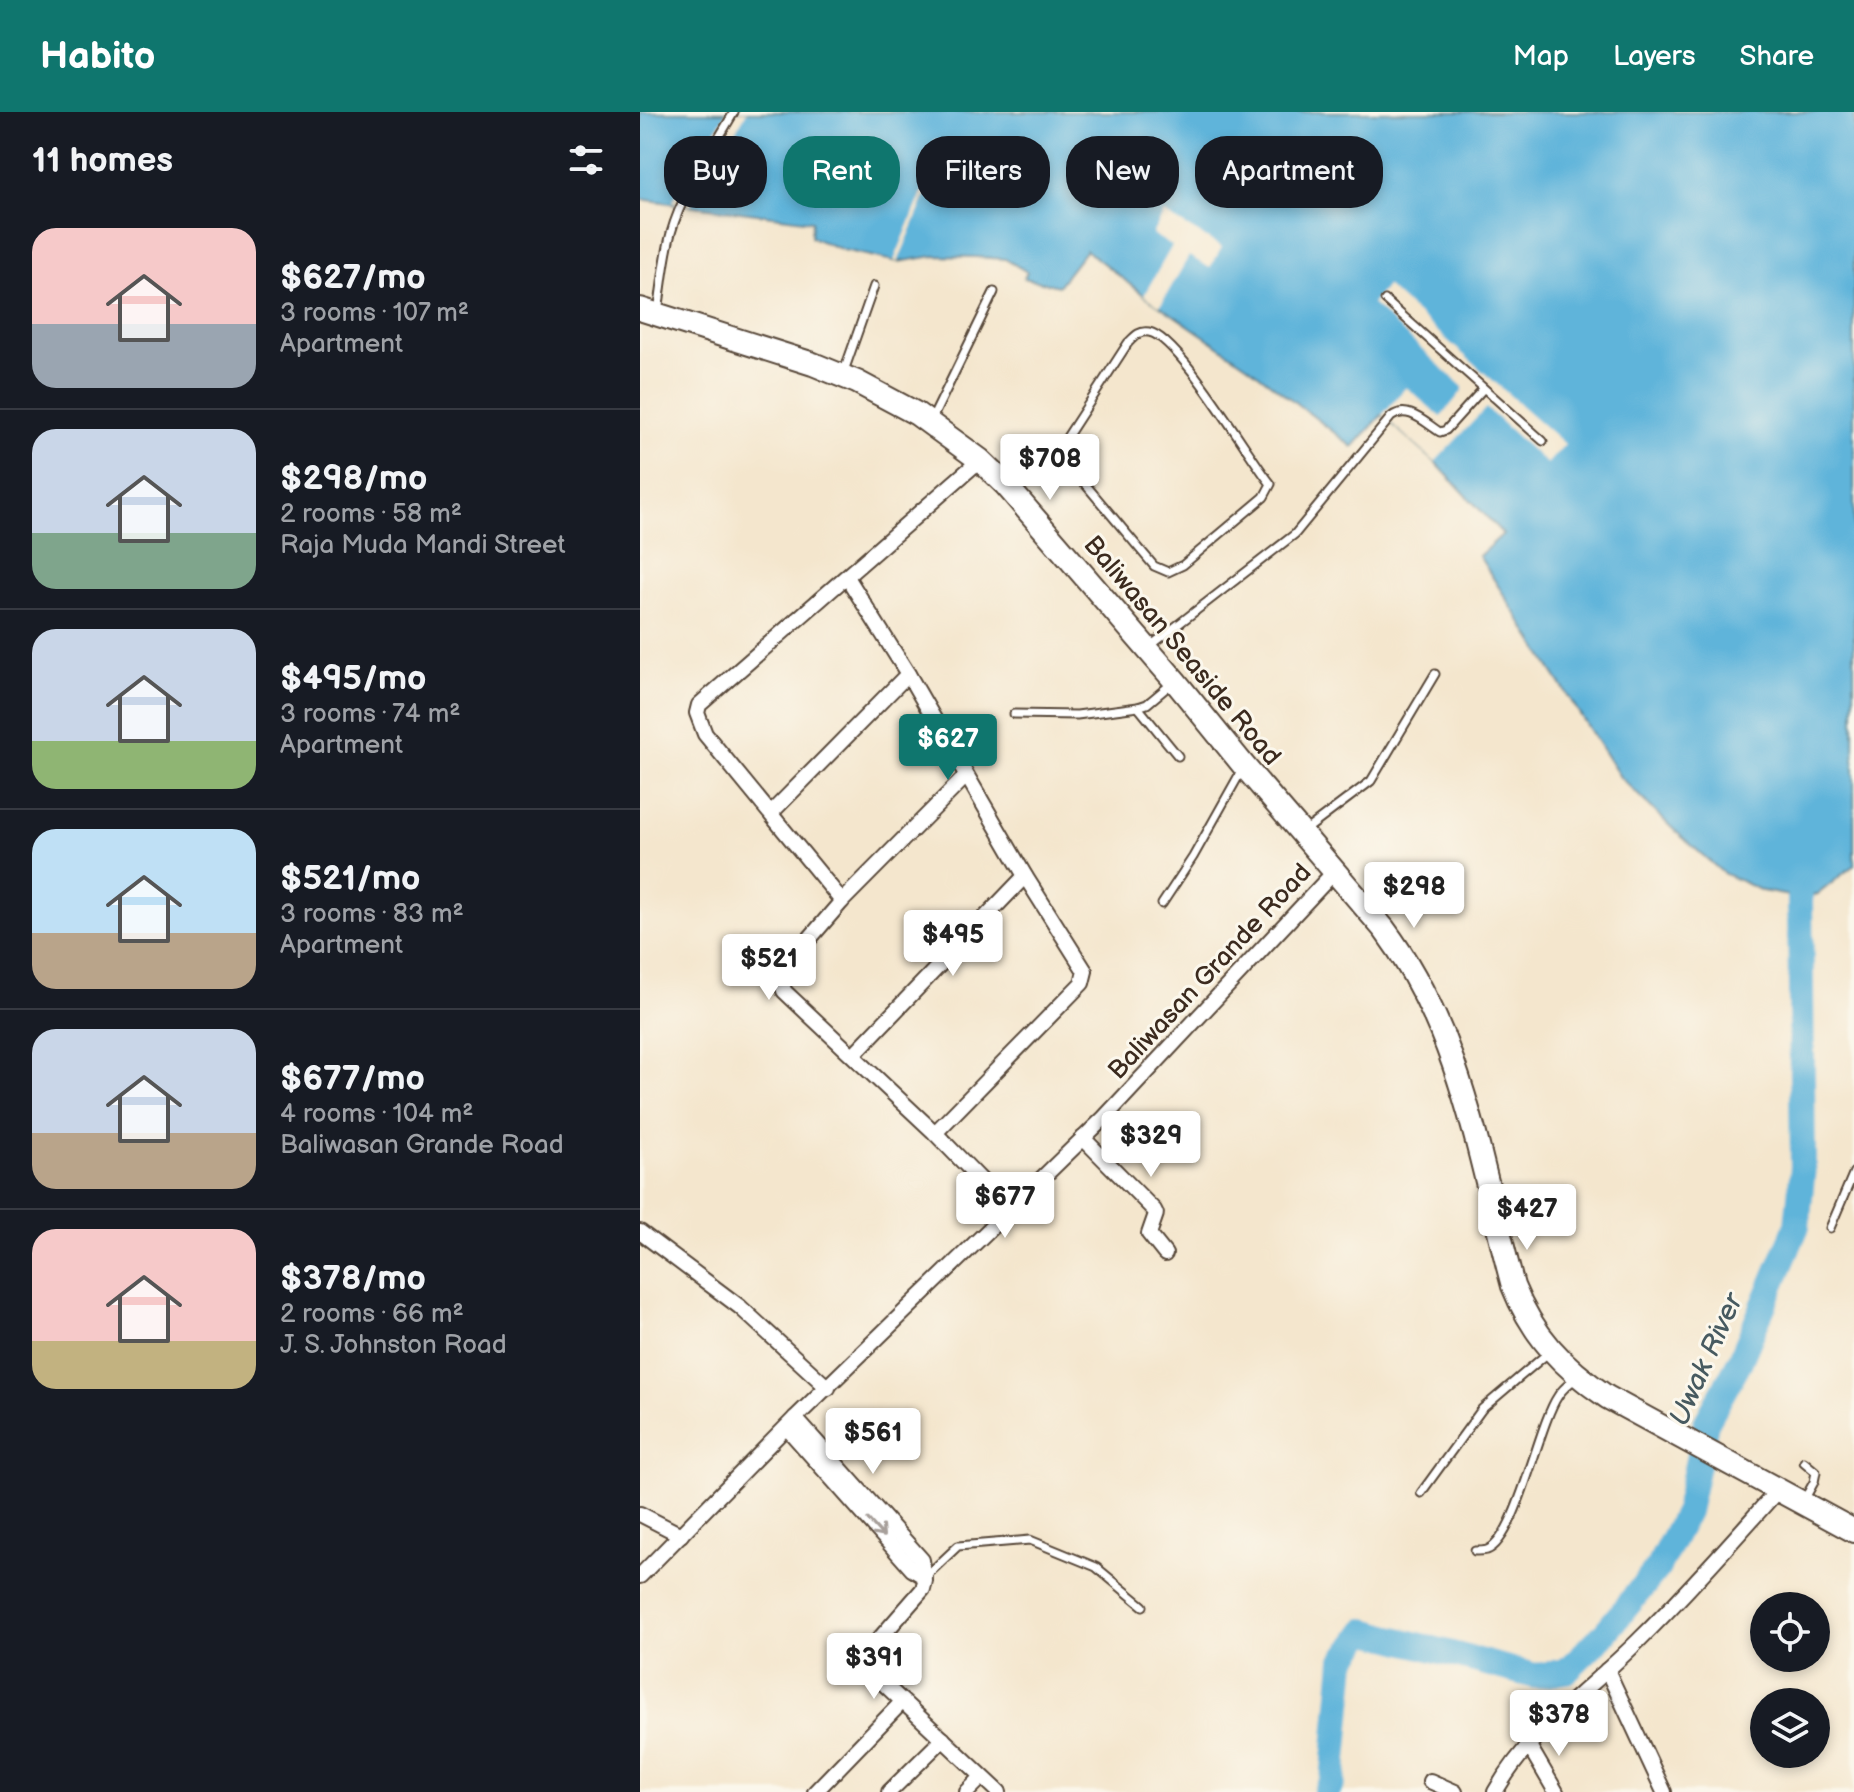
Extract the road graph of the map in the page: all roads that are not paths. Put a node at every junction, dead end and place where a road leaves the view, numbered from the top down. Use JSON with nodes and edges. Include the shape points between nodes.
{"nodes":[{"id":1,"x":734,"y":112,"type":"edge"},
{"id":2,"x":874,"y":286,"type":"dead end"},
{"id":3,"x":994,"y":292,"type":"dead end"},
{"id":4,"x":1385,"y":300,"type":"dead end"},
{"id":5,"x":649,"y":312,"type":"edge"},
{"id":6,"x":843,"y":377,"type":"junction"},
{"id":7,"x":1483,"y":389,"type":"junction"},
{"id":8,"x":930,"y":423,"type":"junction"},
{"id":9,"x":1543,"y":441,"type":"dead end"},
{"id":10,"x":1056,"y":454,"type":"junction"},
{"id":11,"x":980,"y":460,"type":"junction"},
{"id":12,"x":1005,"y":484,"type":"junction"},
{"id":13,"x":847,"y":577,"type":"junction"},
{"id":14,"x":1147,"y":649,"type":"junction"},
{"id":15,"x":908,"y":674,"type":"junction"},
{"id":16,"x":1435,"y":674,"type":"dead end"},
{"id":17,"x":1175,"y":681,"type":"junction"},
{"id":18,"x":1138,"y":707,"type":"junction"},
{"id":19,"x":1014,"y":714,"type":"dead end"},
{"id":20,"x":1178,"y":756,"type":"dead end"},
{"id":21,"x":1244,"y":766,"type":"junction"},
{"id":22,"x":966,"y":776,"type":"junction"},
{"id":23,"x":771,"y":813,"type":"junction"},
{"id":24,"x":1302,"y":833,"type":"junction"},
{"id":25,"x":1335,"y":871,"type":"junction"},
{"id":26,"x":1025,"y":876,"type":"junction"},
{"id":27,"x":842,"y":901,"type":"junction"},
{"id":28,"x":1162,"y":904,"type":"dead end"},
{"id":29,"x":854,"y":1054,"type":"junction"},
{"id":30,"x":935,"y":1133,"type":"junction"},
{"id":31,"x":1083,"y":1138,"type":"junction"},
{"id":32,"x":1854,"y":1172,"type":"edge"},
{"id":33,"x":1009,"y":1209,"type":"junction"},
{"id":34,"x":1830,"y":1228,"type":"dead end"},
{"id":35,"x":640,"y":1232,"type":"edge"},
{"id":36,"x":1165,"y":1254,"type":"dead end"},
{"id":37,"x":1550,"y":1351,"type":"junction"},
{"id":38,"x":1577,"y":1376,"type":"junction"},
{"id":39,"x":828,"y":1388,"type":"junction"},
{"id":40,"x":791,"y":1423,"type":"junction"},
{"id":41,"x":1804,"y":1462,"type":"dead end"},
{"id":42,"x":1778,"y":1490,"type":"junction"},
{"id":43,"x":1421,"y":1493,"type":"dead end"},
{"id":44,"x":1802,"y":1504,"type":"junction"},
{"id":45,"x":640,"y":1514,"type":"edge"},
{"id":46,"x":1854,"y":1531,"type":"edge"},
{"id":47,"x":681,"y":1535,"type":"junction"},
{"id":48,"x":1475,"y":1551,"type":"dead end"},
{"id":49,"x":640,"y":1576,"type":"edge"},
{"id":50,"x":925,"y":1577,"type":"junction"},
{"id":51,"x":1143,"y":1606,"type":"dead end"},
{"id":52,"x":1607,"y":1670,"type":"junction"},
{"id":53,"x":902,"y":1702,"type":"junction"},
{"id":54,"x":943,"y":1739,"type":"junction"},
{"id":55,"x":1528,"y":1744,"type":"junction"},
{"id":56,"x":981,"y":1778,"type":"junction"},
{"id":57,"x":1430,"y":1781,"type":"dead end"},
{"id":58,"x":815,"y":1792,"type":"edge"},
{"id":59,"x":889,"y":1792,"type":"edge"},
{"id":60,"x":967,"y":1792,"type":"edge"},
{"id":61,"x":999,"y":1792,"type":"edge"},
{"id":62,"x":1455,"y":1792,"type":"edge"},
{"id":63,"x":1495,"y":1792,"type":"edge"},
{"id":64,"x":1556,"y":1792,"type":"edge"},
{"id":65,"x":1664,"y":1792,"type":"edge"}],
"edges":[{"from":1,"to":5,"type":"lane","via":[[682,204]]},
{"from":2,"to":6,"type":"lane"},
{"from":3,"to":8,"type":"lane"},
{"from":4,"to":7,"type":"lane"},
{"from":5,"to":6,"type":"main road","name":"Baliwasan Seaside Road"},
{"from":6,"to":8,"type":"main road","name":"Baliwasan Seaside Road"},
{"from":7,"to":9,"type":"lane"},
{"from":7,"to":14,"type":"lane","via":[[1440,432],[1410,413],[1391,417],[1295,534]]},
{"from":8,"to":11,"type":"main road","name":"Baliwasan Seaside Road"},
{"from":10,"to":10,"type":"lane","via":[[1154,566],[1168,572],[1241,517],[1271,484],[1203,386],[1161,337],[1148,331],[1128,343]]},
{"from":10,"to":12,"type":"lane","via":[[1037,447]]},
{"from":11,"to":12,"type":"main road","name":"Baliwasan Seaside Road"},
{"from":11,"to":13,"type":"street"},
{"from":12,"to":14,"type":"main road","name":"Baliwasan Seaside Road"},
{"from":13,"to":15,"type":"street"},
{"from":13,"to":23,"type":"street","via":[[699,705],[705,734]]},
{"from":14,"to":17,"type":"main road","name":"Baliwasan Seaside Road"},
{"from":15,"to":22,"type":"street"},
{"from":15,"to":23,"type":"street"},
{"from":16,"to":24,"type":"lane","via":[[1371,781]]},
{"from":17,"to":18,"type":"lane"},
{"from":17,"to":21,"type":"main road","name":"Baliwasan Seaside Road"},
{"from":18,"to":19,"type":"lane","via":[[1077,715]]},
{"from":18,"to":20,"type":"lane"},
{"from":21,"to":24,"type":"main road","name":"Baliwasan Seaside Road"},
{"from":21,"to":28,"type":"lane"},
{"from":22,"to":26,"type":"street"},
{"from":22,"to":27,"type":"street"},
{"from":23,"to":27,"type":"street"},
{"from":24,"to":25,"type":"main road","name":"Baliwasan Seaside Road"},
{"from":25,"to":31,"type":"street","name":"Baliwasan Grande Road"},
{"from":25,"to":37,"type":"main road","name":"Baliwasan Seaside Road","via":[[1404,956],[1440,1023],[1461,1082],[1513,1286]]},
{"from":26,"to":29,"type":"street"},
{"from":26,"to":30,"type":"street","via":[[1083,966],[1084,977]]},
{"from":27,"to":29,"type":"street","via":[[785,967],[781,983]]},
{"from":29,"to":30,"type":"street"},
{"from":30,"to":33,"type":"street"},
{"from":31,"to":33,"type":"street","name":"Baliwasan Grande Road"},
{"from":31,"to":36,"type":"street","via":[[1154,1210],[1149,1234]]},
{"from":32,"to":34,"type":"lane"},
{"from":33,"to":39,"type":"street","name":"Baliwasan Grande Road"},
{"from":35,"to":39,"type":"street","via":[[740,1307]]},
{"from":37,"to":38,"type":"main road","name":"Baliwasan Seaside Road"},
{"from":37,"to":43,"type":"lane","via":[[1482,1409]]},
{"from":38,"to":42,"type":"main road","name":"Baliwasan Seaside Road"},
{"from":38,"to":48,"type":"lane","via":[[1557,1396],[1499,1541],[1488,1550]]},
{"from":39,"to":40,"type":"street","name":"Baliwasan Grande Road"},
{"from":40,"to":47,"type":"street","name":"Baliwasan Grande Road"},
{"from":40,"to":50,"type":"street","via":[[907,1553],[922,1560]]},
{"from":41,"to":44,"type":"lane","via":[[1816,1472]]},
{"from":42,"to":44,"type":"main road","name":"Baliwasan Seaside Road"},
{"from":42,"to":52,"type":"street"},
{"from":44,"to":46,"type":"main road","name":"Baliwasan Seaside Road"},
{"from":45,"to":47,"type":"street"},
{"from":47,"to":49,"type":"street","name":"Baliwasan Grande Road"},
{"from":50,"to":51,"type":"lane","via":[[958,1546],[1030,1540],[1096,1567]]},
{"from":50,"to":53,"type":"street","via":[[923,1589],[865,1658],[866,1667]]},
{"from":52,"to":55,"type":"street"},
{"from":52,"to":65,"type":"street"},
{"from":53,"to":54,"type":"street"},
{"from":53,"to":58,"type":"street"},
{"from":54,"to":56,"type":"street"},
{"from":54,"to":59,"type":"street"},
{"from":55,"to":63,"type":"street"},
{"from":55,"to":64,"type":"street"},
{"from":56,"to":60,"type":"street"},
{"from":56,"to":61,"type":"street"},
{"from":57,"to":62,"type":"street"}]}
